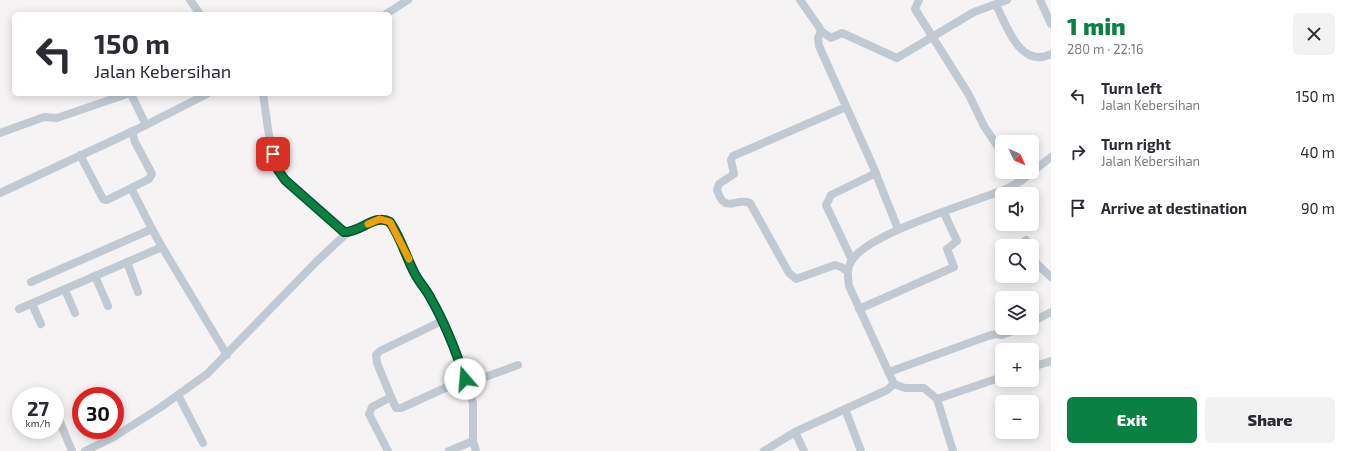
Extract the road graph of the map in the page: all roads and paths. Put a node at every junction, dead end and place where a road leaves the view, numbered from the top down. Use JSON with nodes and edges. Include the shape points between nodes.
{"nodes":[{"id":1,"x":190,"y":0,"type":"edge"},
{"id":2,"x":408,"y":0,"type":"edge"},
{"id":3,"x":800,"y":0,"type":"edge"},
{"id":4,"x":919,"y":0,"type":"edge"},
{"id":5,"x":1007,"y":0,"type":"edge"},
{"id":6,"x":1040,"y":0,"type":"edge"},
{"id":7,"x":996,"y":5,"type":"junction"},
{"id":8,"x":199,"y":12,"type":"edge"},
{"id":9,"x":389,"y":12,"type":"edge"},
{"id":10,"x":1051,"y":24,"type":"edge"},
{"id":11,"x":821,"y":31,"type":"junction"},
{"id":12,"x":932,"y":37,"type":"junction"},
{"id":13,"x":1051,"y":54,"type":"edge"},
{"id":14,"x":121,"y":96,"type":"edge"},
{"id":15,"x":132,"y":96,"type":"edge"},
{"id":16,"x":203,"y":96,"type":"edge"},
{"id":17,"x":263,"y":96,"type":"edge"},
{"id":18,"x":846,"y":107,"type":"junction"},
{"id":19,"x":146,"y":125,"type":"junction"},
{"id":20,"x":132,"y":131,"type":"junction"},
{"id":21,"x":0,"y":134,"type":"edge"},
{"id":22,"x":995,"y":142,"type":"edge"},
{"id":23,"x":80,"y":155,"type":"junction"},
{"id":24,"x":1051,"y":157,"type":"edge"},
{"id":25,"x":876,"y":173,"type":"junction"},
{"id":26,"x":1021,"y":181,"type":"joint"},
{"id":27,"x":131,"y":188,"type":"junction"},
{"id":28,"x":0,"y":193,"type":"edge"},
{"id":29,"x":944,"y":213,"type":"junction"},
{"id":30,"x":152,"y":229,"type":"junction"},
{"id":31,"x":898,"y":229,"type":"junction"},
{"id":32,"x":348,"y":232,"type":"junction"},
{"id":33,"x":162,"y":247,"type":"junction"},
{"id":34,"x":852,"y":260,"type":"junction"},
{"id":35,"x":127,"y":262,"type":"junction"},
{"id":36,"x":1039,"y":266,"type":"edge"},
{"id":37,"x":847,"y":271,"type":"junction"},
{"id":38,"x":96,"y":276,"type":"junction"},
{"id":39,"x":1051,"y":276,"type":"edge"},
{"id":40,"x":31,"y":282,"type":"dead end"},
{"id":41,"x":65,"y":290,"type":"junction"},
{"id":42,"x":138,"y":292,"type":"dead end"},
{"id":43,"x":32,"y":304,"type":"junction"},
{"id":44,"x":108,"y":306,"type":"dead end"},
{"id":45,"x":19,"y":309,"type":"dead end"},
{"id":46,"x":859,"y":309,"type":"junction"},
{"id":47,"x":1051,"y":312,"type":"edge"},
{"id":48,"x":75,"y":313,"type":"dead end"},
{"id":49,"x":1039,"y":318,"type":"edge"},
{"id":50,"x":442,"y":321,"type":"junction"},
{"id":51,"x":41,"y":324,"type":"dead end"},
{"id":52,"x":997,"y":335,"type":"edge"},
{"id":53,"x":227,"y":355,"type":"junction"},
{"id":54,"x":1051,"y":361,"type":"edge"},
{"id":55,"x":518,"y":365,"type":"dead end"},
{"id":56,"x":1039,"y":365,"type":"edge"},
{"id":57,"x":889,"y":372,"type":"junction"},
{"id":58,"x":995,"y":379,"type":"edge"},
{"id":59,"x":466,"y":381,"type":"junction"},
{"id":60,"x":894,"y":384,"type":"junction"},
{"id":61,"x":178,"y":395,"type":"junction"},
{"id":62,"x":391,"y":397,"type":"junction"},
{"id":63,"x":937,"y":398,"type":"junction"},
{"id":64,"x":845,"y":409,"type":"junction"},
{"id":65,"x":64,"y":432,"type":"edge"},
{"id":66,"x":795,"y":432,"type":"junction"},
{"id":67,"x":473,"y":441,"type":"junction"},
{"id":68,"x":203,"y":444,"type":"dead end"},
{"id":69,"x":72,"y":451,"type":"edge"},
{"id":70,"x":85,"y":451,"type":"edge"},
{"id":71,"x":388,"y":451,"type":"edge"},
{"id":72,"x":449,"y":451,"type":"edge"},
{"id":73,"x":476,"y":451,"type":"edge"},
{"id":74,"x":764,"y":451,"type":"edge"},
{"id":75,"x":804,"y":451,"type":"edge"},
{"id":76,"x":861,"y":451,"type":"edge"},
{"id":77,"x":953,"y":451,"type":"edge"}],
"edges":[{"from":1,"to":8,"type":"street"},
{"from":2,"to":9,"type":"street"},
{"from":3,"to":11,"type":"street"},
{"from":4,"to":12,"type":"street","via":[[915,9]]},
{"from":5,"to":7,"type":"street"},
{"from":6,"to":10,"type":"street"},
{"from":7,"to":12,"type":"street","via":[[974,12]]},
{"from":7,"to":13,"type":"street","via":[[1018,47],[1024,53],[1039,58]]},
{"from":11,"to":12,"type":"street","via":[[831,38],[844,34],[896,58]]},
{"from":11,"to":18,"type":"street","via":[[818,38],[819,46]]},
{"from":12,"to":22,"type":"street","via":[[969,94]]},
{"from":14,"to":21,"type":"street","via":[[57,118],[44,117]]},
{"from":15,"to":19,"type":"street"},
{"from":16,"to":19,"type":"street"},
{"from":17,"to":32,"type":"street","via":[[278,170],[285,180],[344,232]]},
{"from":18,"to":25,"type":"street"},
{"from":18,"to":37,"type":"street","via":[[733,156],[731,160],[734,174],[719,184],[717,190],[727,204],[750,203],[789,273],[796,279],[835,265]]},
{"from":19,"to":20,"type":"street"},
{"from":20,"to":23,"type":"street"},
{"from":20,"to":27,"type":"street","via":[[152,175]]},
{"from":23,"to":27,"type":"street","via":[[103,199],[107,200]]},
{"from":23,"to":28,"type":"street"},
{"from":24,"to":26,"type":"street"},
{"from":25,"to":31,"type":"street"},
{"from":25,"to":34,"type":"street","via":[[831,195],[827,201],[826,205]]},
{"from":26,"to":29,"type":"street","via":[[1006,190]]},
{"from":27,"to":30,"type":"street"},
{"from":29,"to":31,"type":"street"},
{"from":29,"to":46,"type":"street","via":[[957,241],[947,249],[953,268]]},
{"from":30,"to":33,"type":"street"},
{"from":30,"to":40,"type":"street"},
{"from":31,"to":34,"type":"street","via":[[861,249]]},
{"from":32,"to":50,"type":"street","via":[[380,219],[390,222],[396,230],[415,275],[430,296]]},
{"from":32,"to":53,"type":"street"},
{"from":33,"to":35,"type":"street"},
{"from":33,"to":53,"type":"street"},
{"from":34,"to":37,"type":"street"},
{"from":35,"to":38,"type":"street"},
{"from":35,"to":42,"type":"street"},
{"from":36,"to":39,"type":"street"},
{"from":37,"to":46,"type":"street","via":[[849,286]]},
{"from":38,"to":41,"type":"street"},
{"from":38,"to":44,"type":"street"},
{"from":41,"to":43,"type":"street"},
{"from":41,"to":48,"type":"street"},
{"from":43,"to":45,"type":"street"},
{"from":43,"to":51,"type":"street"},
{"from":46,"to":57,"type":"street"},
{"from":47,"to":49,"type":"street"},
{"from":50,"to":59,"type":"street","via":[[455,348]]},
{"from":50,"to":62,"type":"street","via":[[376,355],[376,363]]},
{"from":52,"to":57,"type":"street"},
{"from":53,"to":61,"type":"street","via":[[207,374]]},
{"from":54,"to":56,"type":"street"},
{"from":55,"to":59,"type":"street"},
{"from":57,"to":60,"type":"street"},
{"from":58,"to":63,"type":"street"},
{"from":59,"to":62,"type":"street","via":[[397,409]]},
{"from":59,"to":67,"type":"street","via":[[473,403]]},
{"from":60,"to":63,"type":"street","via":[[905,388],[924,388]]},
{"from":60,"to":64,"type":"street","via":[[887,390]]},
{"from":61,"to":68,"type":"street"},
{"from":61,"to":70,"type":"street","via":[[114,437]]},
{"from":62,"to":71,"type":"street","via":[[369,411]]},
{"from":63,"to":77,"type":"street"},
{"from":64,"to":66,"type":"street"},
{"from":64,"to":76,"type":"street"},
{"from":65,"to":69,"type":"street"},
{"from":66,"to":74,"type":"street"},
{"from":66,"to":75,"type":"street"},
{"from":67,"to":72,"type":"street"},
{"from":67,"to":73,"type":"street"}]}
